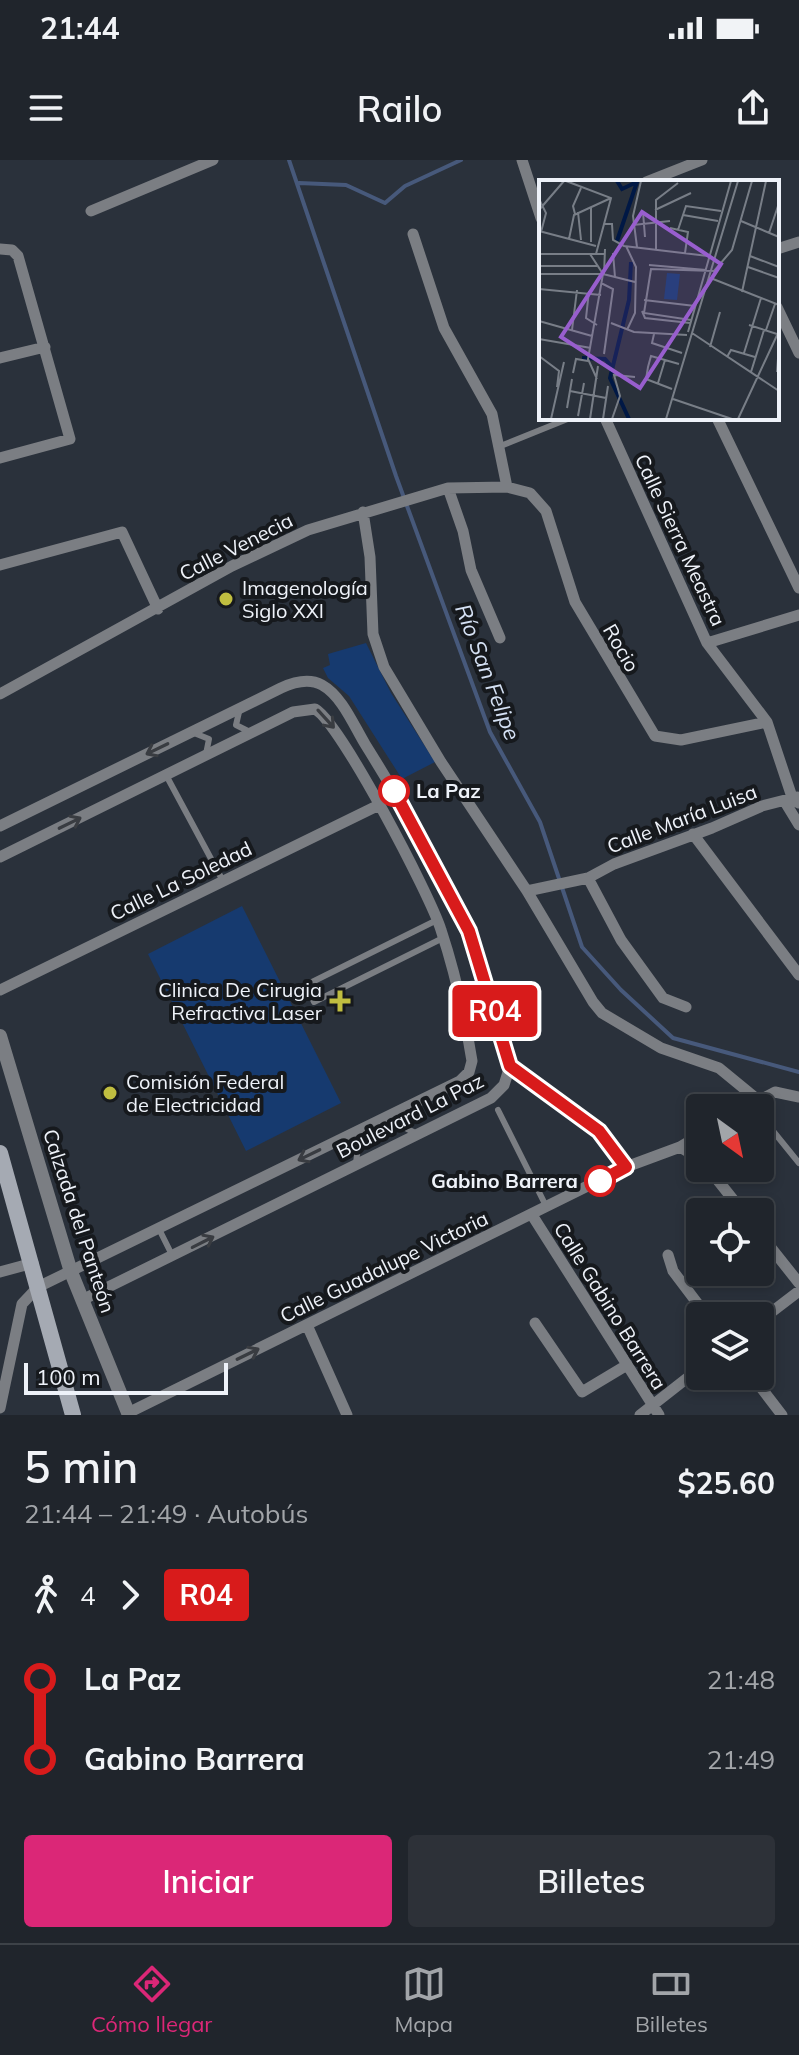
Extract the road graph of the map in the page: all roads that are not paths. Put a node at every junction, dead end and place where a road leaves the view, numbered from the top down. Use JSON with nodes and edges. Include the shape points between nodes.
{"nodes":[{"id":1,"x":213,"y":160,"type":"edge"},
{"id":2,"x":702,"y":160,"type":"edge"},
{"id":3,"x":523,"y":161,"type":"edge"},
{"id":4,"x":651,"y":180,"type":"edge"},
{"id":5,"x":91,"y":211,"type":"dead end"},
{"id":6,"x":539,"y":212,"type":"edge"},
{"id":7,"x":413,"y":234,"type":"dead end"},
{"id":8,"x":799,"y":242,"type":"edge"},
{"id":9,"x":779,"y":248,"type":"edge"},
{"id":10,"x":6,"y":250,"type":"edge"},
{"id":11,"x":779,"y":311,"type":"edge"},
{"id":12,"x":45,"y":347,"type":"junction"},
{"id":13,"x":799,"y":353,"type":"edge"},
{"id":14,"x":0,"y":358,"type":"edge"},
{"id":15,"x":565,"y":420,"type":"edge"},
{"id":16,"x":606,"y":420,"type":"edge"},
{"id":17,"x":718,"y":420,"type":"edge"},
{"id":18,"x":498,"y":447,"type":"junction"},
{"id":19,"x":0,"y":458,"type":"edge"},
{"id":20,"x":507,"y":487,"type":"junction"},
{"id":21,"x":448,"y":488,"type":"junction"},
{"id":22,"x":363,"y":512,"type":"junction"},
{"id":23,"x":0,"y":565,"type":"edge"},
{"id":24,"x":799,"y":588,"type":"edge"},
{"id":25,"x":158,"y":609,"type":"junction"},
{"id":26,"x":799,"y":615,"type":"edge"},
{"id":27,"x":500,"y":638,"type":"dead end"},
{"id":28,"x":707,"y":643,"type":"junction"},
{"id":29,"x":0,"y":694,"type":"edge"},
{"id":30,"x":244,"y":706,"type":"junction"},
{"id":31,"x":767,"y":722,"type":"junction"},
{"id":32,"x":255,"y":731,"type":"junction"},
{"id":33,"x":190,"y":733,"type":"junction"},
{"id":34,"x":204,"y":756,"type":"junction"},
{"id":35,"x":166,"y":775,"type":"junction"},
{"id":36,"x":794,"y":800,"type":"edge"},
{"id":37,"x":379,"y":805,"type":"junction"},
{"id":38,"x":799,"y":825,"type":"edge"},
{"id":39,"x":0,"y":826,"type":"edge"},
{"id":40,"x":693,"y":834,"type":"junction"},
{"id":41,"x":0,"y":857,"type":"edge"},
{"id":42,"x":583,"y":879,"type":"junction"},
{"id":43,"x":223,"y":881,"type":"junction"},
{"id":44,"x":527,"y":891,"type":"junction"},
{"id":45,"x":437,"y":920,"type":"junction"},
{"id":46,"x":443,"y":937,"type":"junction"},
{"id":47,"x":799,"y":975,"type":"edge"},
{"id":48,"x":0,"y":990,"type":"edge"},
{"id":49,"x":686,"y":1007,"type":"dead end"},
{"id":50,"x":0,"y":1036,"type":"edge"},
{"id":51,"x":510,"y":1066,"type":"junction"},
{"id":52,"x":742,"y":1094,"type":"edge"},
{"id":53,"x":771,"y":1094,"type":"edge"},
{"id":54,"x":799,"y":1097,"type":"edge"},
{"id":55,"x":406,"y":1108,"type":"junction"},
{"id":56,"x":498,"y":1110,"type":"dead end"},
{"id":57,"x":774,"y":1132,"type":"edge"},
{"id":58,"x":418,"y":1134,"type":"junction"},
{"id":59,"x":344,"y":1138,"type":"junction"},
{"id":60,"x":686,"y":1143,"type":"edge"},
{"id":61,"x":680,"y":1147,"type":"junction"},
{"id":62,"x":686,"y":1151,"type":"edge"},
{"id":63,"x":0,"y":1153,"type":"edge"},
{"id":64,"x":356,"y":1163,"type":"junction"},
{"id":65,"x":799,"y":1163,"type":"edge"},
{"id":66,"x":626,"y":1167,"type":"junction"},
{"id":67,"x":719,"y":1182,"type":"edge"},
{"id":68,"x":732,"y":1198,"type":"edge"},
{"id":69,"x":547,"y":1208,"type":"junction"},
{"id":70,"x":532,"y":1215,"type":"junction"},
{"id":71,"x":159,"y":1229,"type":"junction"},
{"id":72,"x":774,"y":1252,"type":"edge"},
{"id":73,"x":668,"y":1255,"type":"dead end"},
{"id":74,"x":173,"y":1257,"type":"junction"},
{"id":75,"x":33,"y":1263,"type":"junction"},
{"id":76,"x":0,"y":1272,"type":"edge"},
{"id":77,"x":71,"y":1272,"type":"junction"},
{"id":78,"x":799,"y":1283,"type":"edge"},
{"id":79,"x":38,"y":1287,"type":"junction"},
{"id":80,"x":799,"y":1291,"type":"edge"},
{"id":81,"x":82,"y":1300,"type":"junction"},
{"id":82,"x":696,"y":1302,"type":"edge"},
{"id":83,"x":774,"y":1310,"type":"edge"},
{"id":84,"x":535,"y":1323,"type":"dead end"},
{"id":85,"x":307,"y":1325,"type":"junction"},
{"id":86,"x":627,"y":1365,"type":"junction"},
{"id":87,"x":686,"y":1381,"type":"edge"},
{"id":88,"x":763,"y":1390,"type":"edge"},
{"id":89,"x":0,"y":1408,"type":"edge"},
{"id":90,"x":656,"y":1410,"type":"edge"},
{"id":91,"x":128,"y":1414,"type":"edge"},
{"id":92,"x":73,"y":1415,"type":"edge"},
{"id":93,"x":347,"y":1415,"type":"edge"},
{"id":94,"x":640,"y":1415,"type":"edge"},
{"id":95,"x":782,"y":1415,"type":"edge"}],
"edges":[{"from":1,"to":5,"type":"street"},
{"from":2,"to":4,"type":"street"},
{"from":3,"to":6,"type":"street"},
{"from":7,"to":18,"type":"street","via":[[444,328],[492,414]]},
{"from":8,"to":9,"type":"street"},
{"from":10,"to":12,"type":"street","via":[[18,256]]},
{"from":11,"to":13,"type":"street"},
{"from":12,"to":14,"type":"street"},
{"from":12,"to":19,"type":"street","via":[[70,439]]},
{"from":15,"to":18,"type":"lane"},
{"from":16,"to":28,"type":"street","name":"Calle Sierra Meastra"},
{"from":17,"to":24,"type":"street"},
{"from":18,"to":20,"type":"street"},
{"from":20,"to":21,"type":"street","name":"Calle Venecia"},
{"from":20,"to":31,"type":"street","name":"Rocio","via":[[530,493],[546,511],[575,602],[655,736],[681,740]]},
{"from":21,"to":22,"type":"street","name":"Calle Venecia"},
{"from":21,"to":27,"type":"street","via":[[471,570]]},
{"from":22,"to":25,"type":"street","name":"Calle Venecia","via":[[308,530]]},
{"from":22,"to":44,"type":"street","via":[[377,651],[428,743]]},
{"from":23,"to":25,"type":"street","via":[[122,532]]},
{"from":25,"to":29,"type":"street","name":"Calle Venecia"},
{"from":26,"to":28,"type":"street"},
{"from":28,"to":31,"type":"street","name":"Calle Sierra Meastra"},
{"from":30,"to":32,"type":"lane","via":[[235,717],[236,725]]},
{"from":30,"to":33,"type":"street"},
{"from":30,"to":51,"type":"street","via":[[304,681],[325,686],[338,701],[397,796],[469,931]]},
{"from":31,"to":36,"type":"street","name":"Calle Sierra Meastra"},
{"from":32,"to":34,"type":"street","name":"Boulevard La Paz"},
{"from":32,"to":37,"type":"street","name":"Boulevard La Paz","one_way":true,"via":[[300,709],[322,712]]},
{"from":33,"to":34,"type":"lane","via":[[209,739]]},
{"from":33,"to":39,"type":"street","one_way":true},
{"from":34,"to":35,"type":"street","name":"Boulevard La Paz"},
{"from":41,"to":35,"type":"street","name":"Boulevard La Paz","one_way":true},
{"from":35,"to":43,"type":"lane"},
{"from":36,"to":38,"type":"street","name":"Calle Sierra Meastra"},
{"from":36,"to":40,"type":"street","name":"Calle María Luisa","via":[[762,806]]},
{"from":37,"to":43,"type":"street","name":"Calle La Soledad"},
{"from":37,"to":45,"type":"street","name":"Boulevard La Paz"},
{"from":40,"to":42,"type":"street","name":"Calle María Luisa"},
{"from":40,"to":47,"type":"street"},
{"from":42,"to":44,"type":"street","name":"Calle María Luisa"},
{"from":42,"to":49,"type":"street","via":[[663,998]]},
{"from":43,"to":48,"type":"street","name":"Calle La Soledad"},
{"from":44,"to":52,"type":"street","via":[[602,1013],[668,1052],[719,1068]]},
{"from":45,"to":46,"type":"street","name":"Boulevard La Paz"},
{"from":45,"to":46,"type":"lane","via":[[306,985],[314,1002]]},
{"from":46,"to":55,"type":"street","name":"Boulevard La Paz","via":[[471,1067],[460,1081]]},
{"from":50,"to":77,"type":"street","name":"Calzada del Panteón"},
{"from":51,"to":58,"type":"street","name":"Boulevard La Paz","via":[[504,1085],[491,1098]]},
{"from":51,"to":66,"type":"street","via":[[599,1131]]},
{"from":53,"to":54,"type":"street"},
{"from":55,"to":58,"type":"lane","via":[[400,1125]]},
{"from":55,"to":59,"type":"street","name":"Boulevard La Paz"},
{"from":56,"to":69,"type":"lane"},
{"from":57,"to":65,"type":"lane"},
{"from":58,"to":64,"type":"street","name":"Boulevard La Paz"},
{"from":59,"to":64,"type":"lane","via":[[358,1147]]},
{"from":59,"to":71,"type":"street","name":"Boulevard La Paz","one_way":true},
{"from":60,"to":61,"type":"street","name":"Calle Guadalupe Victoria"},
{"from":61,"to":62,"type":"street"},
{"from":61,"to":66,"type":"street","name":"Calle Guadalupe Victoria"},
{"from":63,"to":75,"type":"main road"},
{"from":74,"to":64,"type":"street","name":"Boulevard La Paz","one_way":true},
{"from":66,"to":69,"type":"street","name":"Calle Guadalupe Victoria"},
{"from":67,"to":68,"type":"street"},
{"from":69,"to":70,"type":"street","name":"Calle Guadalupe Victoria"},
{"from":70,"to":85,"type":"street","name":"Calle Guadalupe Victoria"},
{"from":70,"to":86,"type":"street","name":"Calle Gabino Barrera"},
{"from":71,"to":74,"type":"lane"},
{"from":71,"to":77,"type":"street","name":"Boulevard La Paz"},
{"from":72,"to":78,"type":"street"},
{"from":73,"to":82,"type":"street","via":[[673,1271]]},
{"from":74,"to":81,"type":"street","name":"Boulevard La Paz"},
{"from":75,"to":76,"type":"street"},
{"from":75,"to":79,"type":"main road"},
{"from":77,"to":79,"type":"street","name":"Boulevard La Paz"},
{"from":77,"to":81,"type":"street","name":"Calzada del Panteón"},
{"from":79,"to":89,"type":"street","via":[[22,1304]]},
{"from":79,"to":92,"type":"main road"},
{"from":80,"to":83,"type":"street"},
{"from":81,"to":91,"type":"street","name":"Calzada del Panteón"},
{"from":84,"to":86,"type":"street","via":[[582,1392]]},
{"from":91,"to":85,"type":"street","name":"Calle Guadalupe Victoria","one_way":true},
{"from":85,"to":93,"type":"street"},
{"from":86,"to":90,"type":"street","name":"Calle Gabino Barrera"},
{"from":87,"to":90,"type":"street"},
{"from":88,"to":95,"type":"street"},
{"from":90,"to":94,"type":"street"}]}
